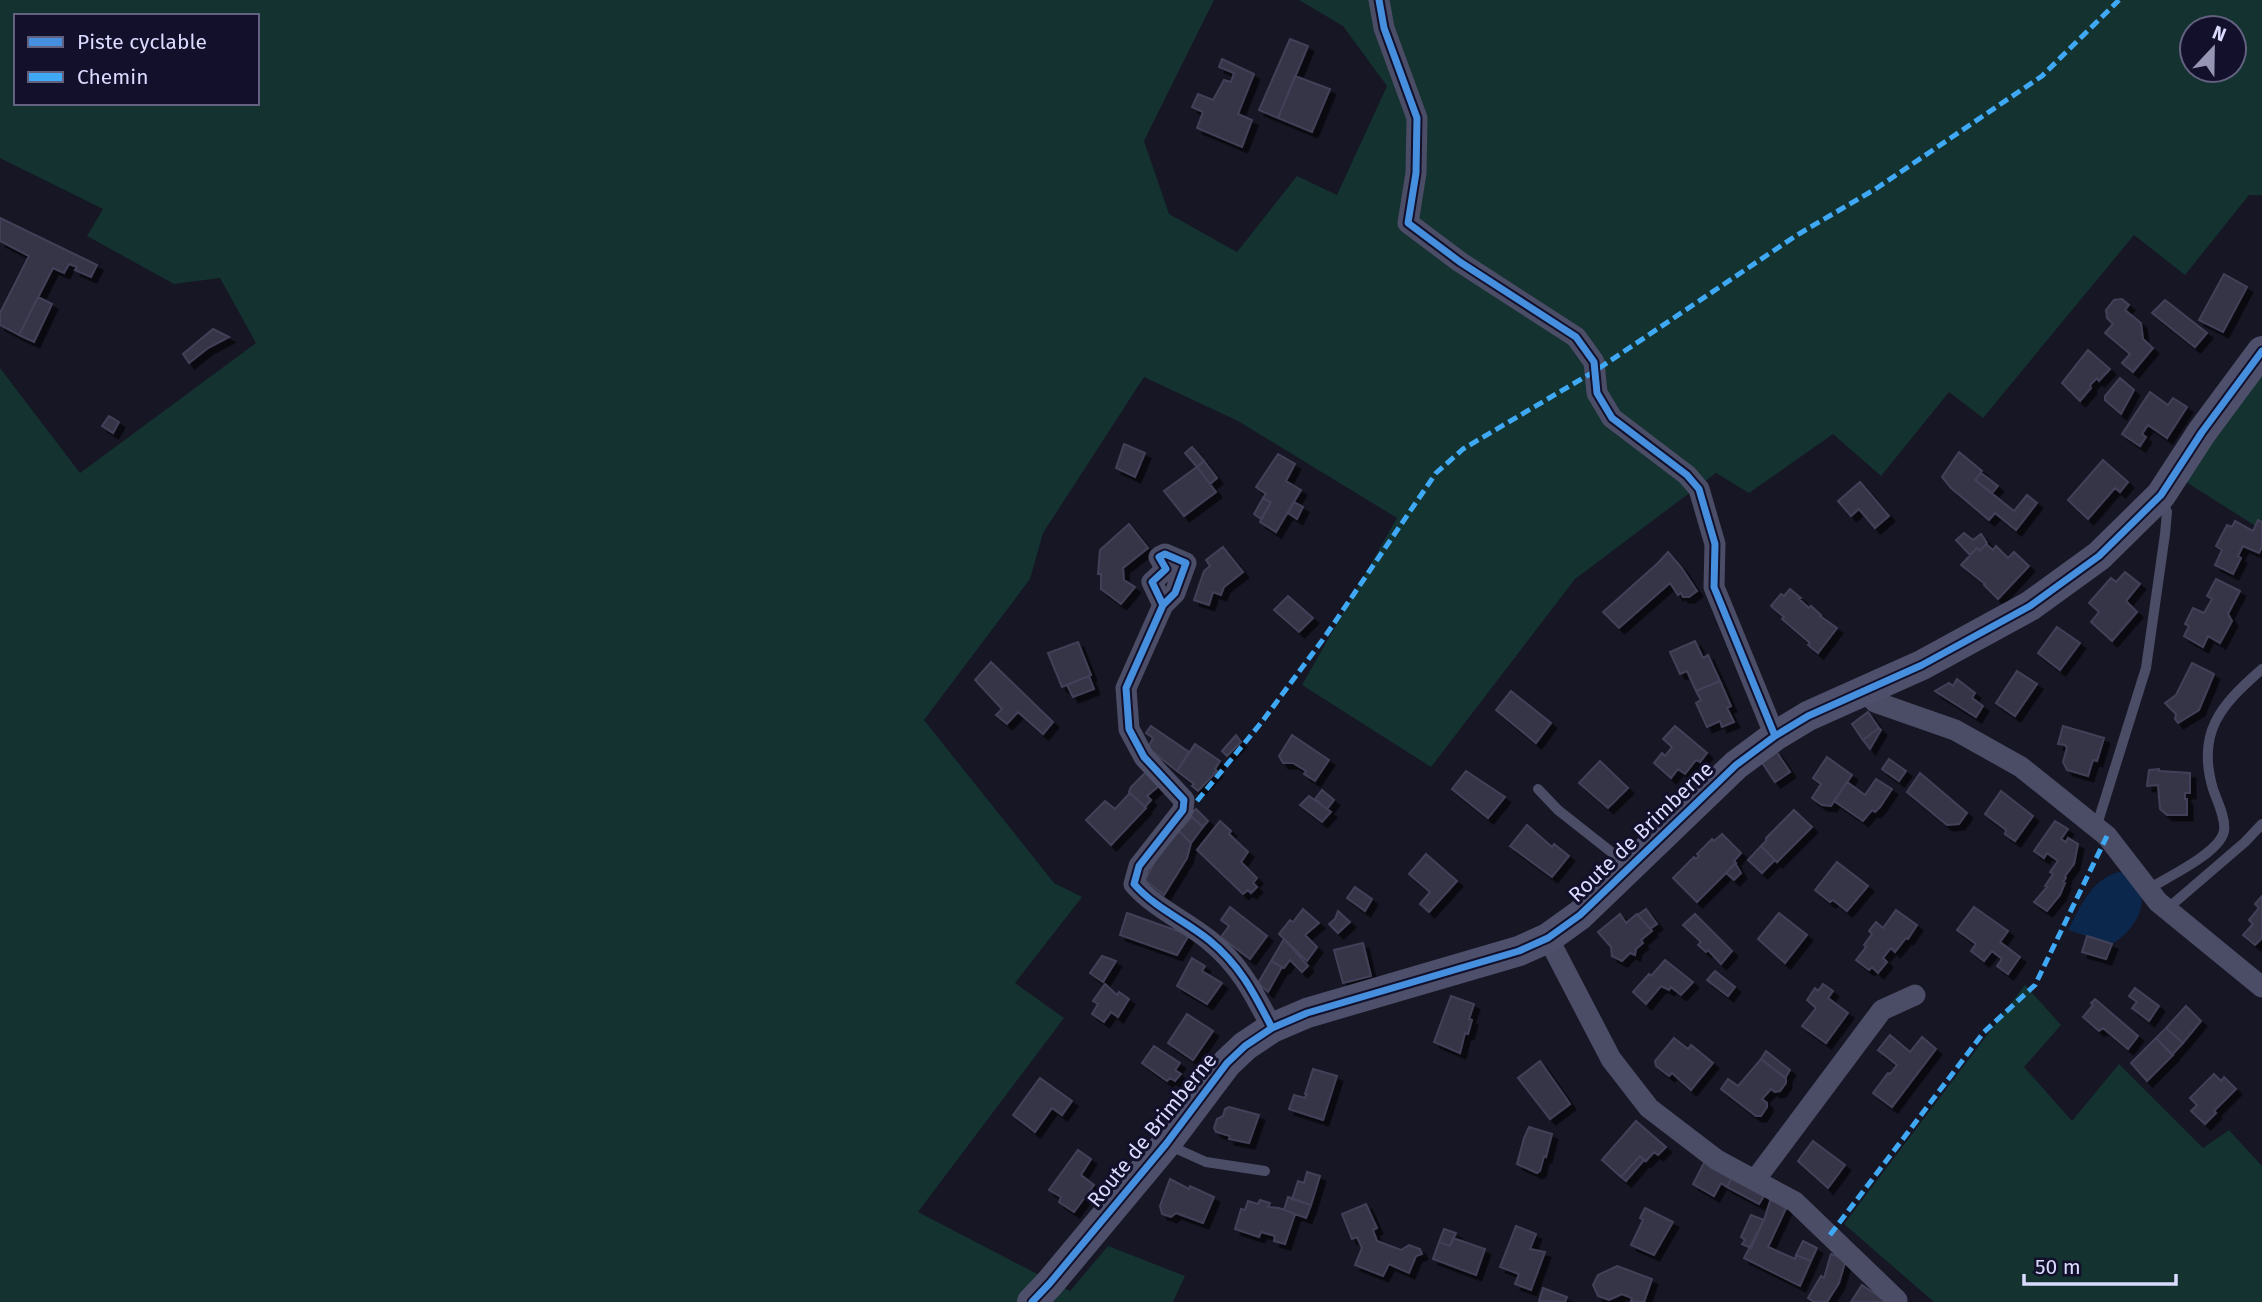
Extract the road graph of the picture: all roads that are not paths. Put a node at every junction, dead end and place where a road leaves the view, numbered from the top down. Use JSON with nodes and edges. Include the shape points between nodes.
{"nodes":[{"id":1,"x":1379,"y":0,"type":"edge"},
{"id":2,"x":2262,"y":351,"type":"edge"},
{"id":3,"x":2161,"y":495,"type":"junction"},
{"id":4,"x":1163,"y":605,"type":"dead end"},
{"id":5,"x":2262,"y":669,"type":"edge"},
{"id":6,"x":1865,"y":691,"type":"junction"},
{"id":7,"x":1775,"y":736,"type":"junction"},
{"id":8,"x":1538,"y":789,"type":"dead end"},
{"id":9,"x":2262,"y":824,"type":"edge"},
{"id":10,"x":2096,"y":828,"type":"junction"},
{"id":11,"x":1631,"y":867,"type":"junction"},
{"id":12,"x":2148,"y":889,"type":"junction"},
{"id":13,"x":2167,"y":909,"type":"junction"},
{"id":14,"x":1548,"y":938,"type":"junction"},
{"id":15,"x":2262,"y":987,"type":"edge"},
{"id":16,"x":1915,"y":995,"type":"dead end"},
{"id":17,"x":1272,"y":1028,"type":"junction"},
{"id":18,"x":1166,"y":1144,"type":"junction"},
{"id":19,"x":1265,"y":1171,"type":"dead end"},
{"id":20,"x":1755,"y":1180,"type":"junction"},
{"id":21,"x":1897,"y":1300,"type":"dead end"},
{"id":22,"x":1031,"y":1302,"type":"edge"}],
"edges":[{"from":1,"to":7,"type":"street","via":[[1384,28],[1417,118],[1416,173],[1408,223],[1576,337],[1594,362],[1597,393],[1612,418],[1699,489],[1715,544],[1714,587]]},
{"from":2,"to":3,"type":"street","name":"Route de Brimberne"},
{"from":3,"to":6,"type":"street","name":"Route de Brimberne","via":[[2099,556],[2029,606]]},
{"from":3,"to":10,"type":"lane","via":[[2167,512],[2146,668]]},
{"from":4,"to":17,"type":"street","via":[[1126,688],[1129,729],[1144,757],[1184,800],[1183,810],[1139,866],[1134,884],[1209,940],[1245,976]]},
{"from":5,"to":12,"type":"lane","via":[[2216,719],[2209,736],[2208,771],[2224,831],[2216,845]]},
{"from":6,"to":7,"type":"street","name":"Route de Brimberne"},
{"from":6,"to":10,"type":"street","via":[[1875,702],[1955,730],[2021,767]]},
{"from":7,"to":11,"type":"street","name":"Route de Brimberne","via":[[1737,765]]},
{"from":8,"to":11,"type":"lane"},
{"from":9,"to":13,"type":"lane"},
{"from":10,"to":12,"type":"street"},
{"from":11,"to":14,"type":"street","name":"Route de Brimberne"},
{"from":12,"to":13,"type":"street"},
{"from":13,"to":15,"type":"street"},
{"from":14,"to":17,"type":"street","name":"Route de Brimberne"},
{"from":14,"to":20,"type":"street","via":[[1611,1059],[1649,1108],[1717,1160]]},
{"from":16,"to":20,"type":"street","via":[[1882,1010]]},
{"from":17,"to":18,"type":"street","name":"Route de Brimberne","via":[[1227,1063]]},
{"from":18,"to":19,"type":"lane","via":[[1206,1163]]},
{"from":18,"to":22,"type":"street","name":"Route de Brimberne"},
{"from":20,"to":21,"type":"street","via":[[1795,1202]]}]}
